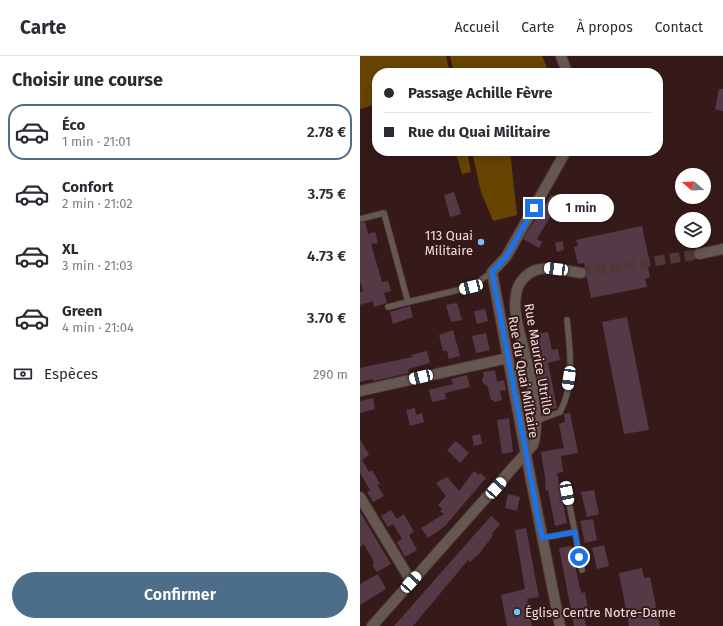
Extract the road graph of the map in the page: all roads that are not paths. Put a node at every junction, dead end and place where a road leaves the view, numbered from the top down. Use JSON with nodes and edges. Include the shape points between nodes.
{"nodes":[{"id":1,"x":561,"y":56,"type":"edge"},
{"id":2,"x":565,"y":68,"type":"edge"},
{"id":3,"x":563,"y":156,"type":"edge"},
{"id":4,"x":360,"y":219,"type":"edge"},
{"id":5,"x":723,"y":249,"type":"edge"},
{"id":6,"x":699,"y":254,"type":"tunnel mouth"},
{"id":7,"x":492,"y":272,"type":"junction"},
{"id":8,"x":581,"y":273,"type":"tunnel mouth"},
{"id":9,"x":408,"y":302,"type":"junction"},
{"id":10,"x":388,"y":307,"type":"dead end"},
{"id":11,"x":567,"y":320,"type":"dead end"},
{"id":12,"x":508,"y":358,"type":"junction"},
{"id":13,"x":360,"y":391,"type":"edge"},
{"id":14,"x":536,"y":421,"type":"junction"},
{"id":15,"x":526,"y":455,"type":"junction"},
{"id":16,"x":567,"y":493,"type":"dead end"},
{"id":17,"x":360,"y":497,"type":"edge"},
{"id":18,"x":575,"y":532,"type":"junction"},
{"id":19,"x":542,"y":538,"type":"junction"},
{"id":20,"x":582,"y":570,"type":"dead end"},
{"id":21,"x":411,"y":582,"type":"junction"},
{"id":22,"x":372,"y":626,"type":"edge"},
{"id":23,"x":560,"y":626,"type":"edge"}],
"edges":[{"from":1,"to":2,"type":"street"},
{"from":3,"to":7,"type":"street","via":[[506,257]]},
{"from":4,"to":9,"type":"lane","via":[[384,212]]},
{"from":5,"to":6,"type":"street"},
{"from":7,"to":9,"type":"lane","via":[[471,287]]},
{"from":7,"to":12,"type":"street","name":"Rue du Quai Militaire"},
{"from":8,"to":14,"type":"street","name":"Rue Maurice Utrillo","via":[[541,269],[526,275],[518,287],[516,317],[525,351]]},
{"from":9,"to":10,"type":"lane"},
{"from":11,"to":14,"type":"lane","via":[[571,365],[566,402],[560,412]]},
{"from":12,"to":13,"type":"street"},
{"from":12,"to":15,"type":"street","name":"Rue du Quai Militaire"},
{"from":14,"to":15,"type":"street","name":"Rue Maurice Utrillo","via":[[536,436]]},
{"from":15,"to":19,"type":"street","name":"Rue du Quai Militaire"},
{"from":15,"to":21,"type":"street","name":"Rue Maurice Utrillo"},
{"from":16,"to":18,"type":"lane"},
{"from":17,"to":21,"type":"street"},
{"from":18,"to":19,"type":"lane"},
{"from":18,"to":20,"type":"lane"},
{"from":19,"to":23,"type":"street","name":"Rue du Quai Militaire"},
{"from":21,"to":22,"type":"street","name":"Rue Maurice Utrillo"}]}
